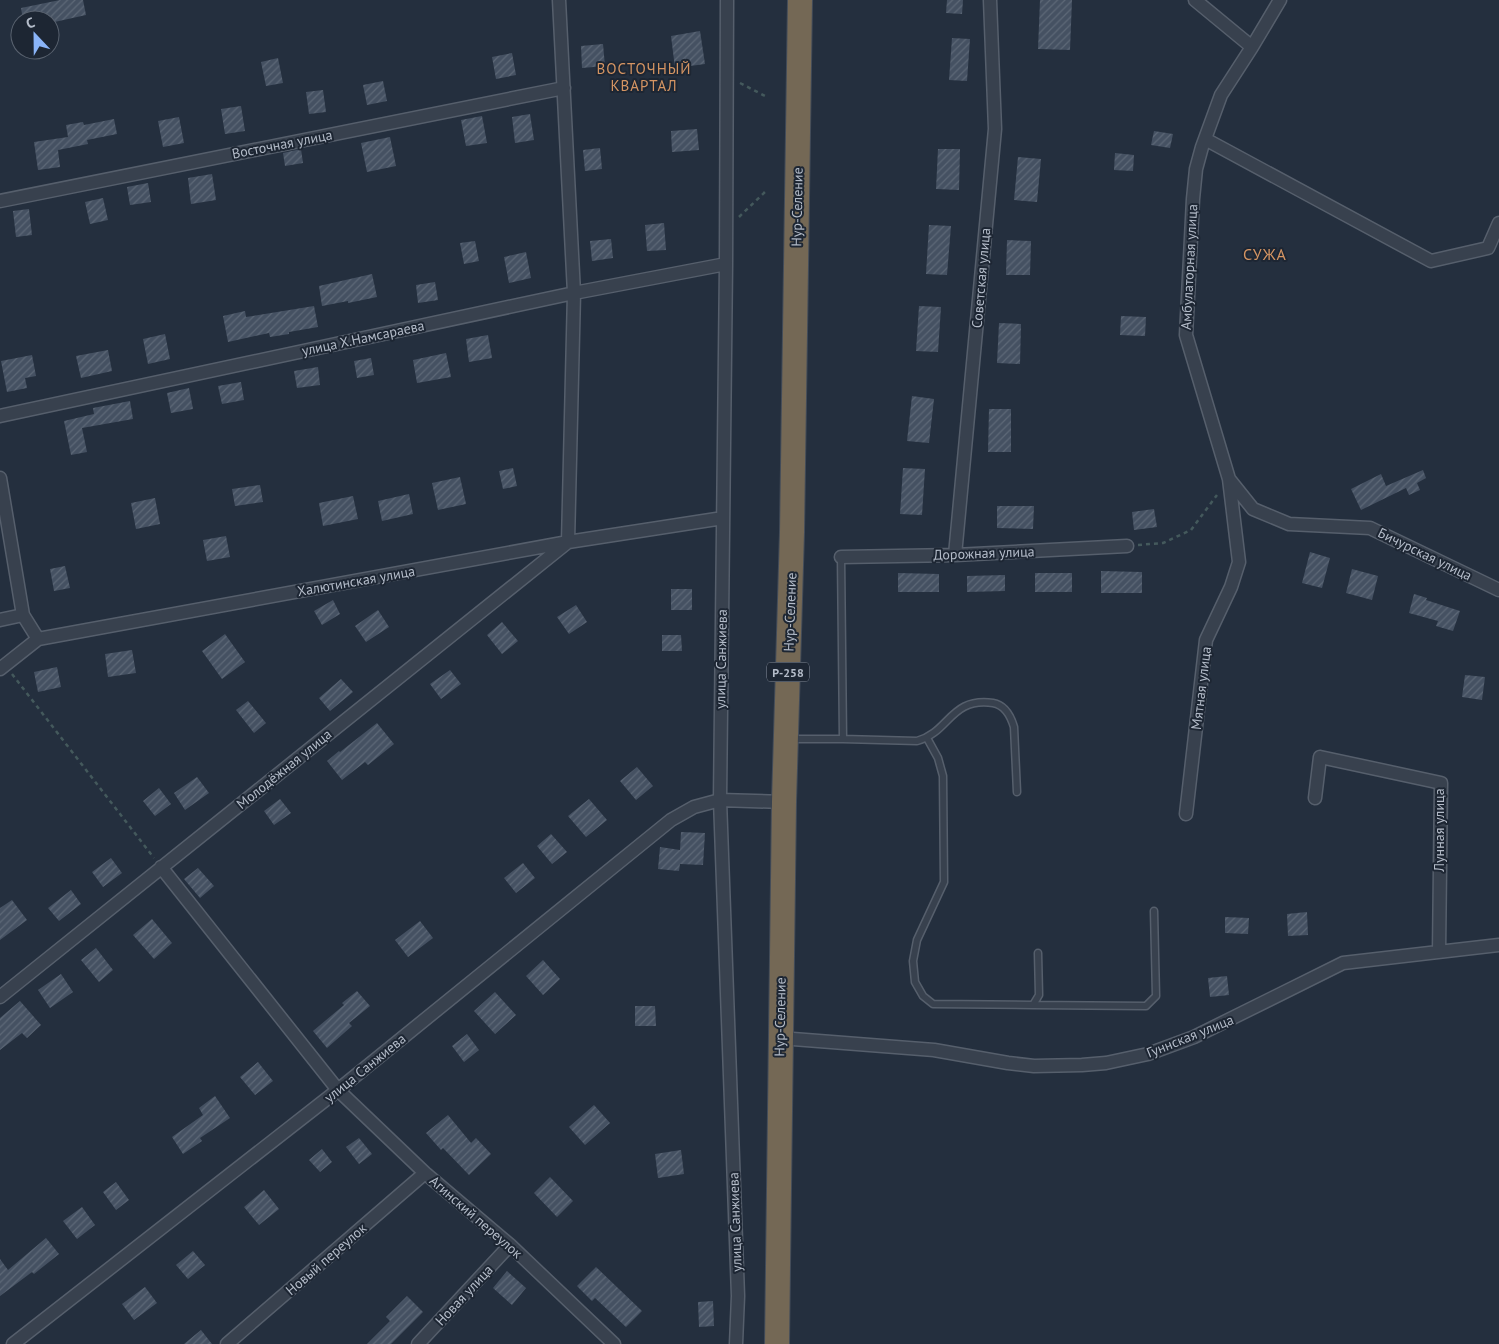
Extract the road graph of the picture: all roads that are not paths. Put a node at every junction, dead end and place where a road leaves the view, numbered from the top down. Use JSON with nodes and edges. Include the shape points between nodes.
{"nodes":[{"id":1,"x":559,"y":0,"type":"edge"},
{"id":2,"x":727,"y":0,"type":"edge"},
{"id":3,"x":800,"y":0,"type":"edge"},
{"id":4,"x":990,"y":0,"type":"edge"},
{"id":5,"x":1195,"y":0,"type":"edge"},
{"id":6,"x":1280,"y":0,"type":"edge"},
{"id":7,"x":1252,"y":47,"type":"junction"},
{"id":8,"x":564,"y":88,"type":"junction"},
{"id":9,"x":1205,"y":138,"type":"junction"},
{"id":10,"x":0,"y":201,"type":"edge"},
{"id":11,"x":1499,"y":223,"type":"edge"},
{"id":12,"x":726,"y":264,"type":"junction"},
{"id":13,"x":574,"y":293,"type":"junction"},
{"id":14,"x":0,"y":416,"type":"edge"},
{"id":15,"x":0,"y":478,"type":"edge"},
{"id":16,"x":1229,"y":479,"type":"junction"},
{"id":17,"x":723,"y":518,"type":"junction"},
{"id":18,"x":1289,"y":524,"type":"joint"},
{"id":19,"x":568,"y":542,"type":"junction"},
{"id":20,"x":1127,"y":546,"type":"road end"},
{"id":21,"x":955,"y":555,"type":"junction"},
{"id":22,"x":841,"y":557,"type":"joint"},
{"id":23,"x":1499,"y":590,"type":"edge"},
{"id":24,"x":23,"y":615,"type":"junction"},
{"id":25,"x":0,"y":620,"type":"edge"},
{"id":26,"x":38,"y":639,"type":"junction"},
{"id":27,"x":3,"y":667,"type":"edge"},
{"id":28,"x":927,"y":738,"type":"junction"},
{"id":29,"x":786,"y":739,"type":"junction"},
{"id":30,"x":843,"y":739,"type":"junction"},
{"id":31,"x":1017,"y":792,"type":"dead end"},
{"id":32,"x":1315,"y":798,"type":"dead end"},
{"id":33,"x":720,"y":800,"type":"junction"},
{"id":34,"x":784,"y":802,"type":"junction"},
{"id":35,"x":1186,"y":814,"type":"dead end"},
{"id":36,"x":161,"y":866,"type":"junction"},
{"id":37,"x":1154,"y":911,"type":"dead end"},
{"id":38,"x":1499,"y":945,"type":"edge"},
{"id":39,"x":1439,"y":952,"type":"junction"},
{"id":40,"x":1038,"y":953,"type":"dead end"},
{"id":41,"x":0,"y":996,"type":"edge"},
{"id":42,"x":1033,"y":1005,"type":"junction"},
{"id":43,"x":780,"y":1038,"type":"junction"},
{"id":44,"x":338,"y":1090,"type":"junction"},
{"id":45,"x":425,"y":1173,"type":"junction"},
{"id":46,"x":510,"y":1246,"type":"junction"},
{"id":47,"x":14,"y":1344,"type":"edge"},
{"id":48,"x":227,"y":1344,"type":"edge"},
{"id":49,"x":418,"y":1344,"type":"edge"},
{"id":50,"x":614,"y":1344,"type":"edge"},
{"id":51,"x":736,"y":1344,"type":"edge"},
{"id":52,"x":777,"y":1344,"type":"edge"}],
"edges":[{"from":1,"to":8,"type":"street"},
{"from":2,"to":12,"type":"street","name":"улица Санжиева"},
{"from":3,"to":29,"type":"highway","name":"Нур-Селение","number":"Р-258"},
{"from":4,"to":21,"type":"street","name":"Советская улица","via":[[995,129]]},
{"from":5,"to":7,"type":"street"},
{"from":6,"to":7,"type":"street","name":"Амбулаторная улица"},
{"from":7,"to":9,"type":"street","name":"Амбулаторная улица","via":[[1221,95]]},
{"from":8,"to":10,"type":"street","name":"Восточная улица"},
{"from":8,"to":13,"type":"street"},
{"from":9,"to":11,"type":"street","via":[[1431,261],[1488,248]]},
{"from":9,"to":16,"type":"street","name":"Амбулаторная улица","via":[[1196,169],[1193,199],[1186,335]]},
{"from":12,"to":13,"type":"street","name":"улица Х.Намсараева"},
{"from":12,"to":17,"type":"street","name":"улица Санжиева"},
{"from":13,"to":14,"type":"street","name":"улица Х.Намсараева"},
{"from":13,"to":19,"type":"street"},
{"from":15,"to":24,"type":"street"},
{"from":16,"to":18,"type":"street","name":"Амбулаторная улица","via":[[1253,510]]},
{"from":16,"to":35,"type":"street","name":"Мятная улица","via":[[1239,562],[1206,640]]},
{"from":17,"to":19,"type":"street","name":"Халютинская улица"},
{"from":17,"to":33,"type":"street","name":"улица Санжиева"},
{"from":18,"to":23,"type":"street","name":"Бичурская улица","via":[[1370,528]]},
{"from":19,"to":26,"type":"street","name":"Халютинская улица"},
{"from":19,"to":36,"type":"street","name":"Молодёжная улица"},
{"from":20,"to":21,"type":"street","name":"Дорожная улица"},
{"from":21,"to":22,"type":"street","name":"Дорожная улица"},
{"from":22,"to":30,"type":"lane"},
{"from":24,"to":25,"type":"street"},
{"from":24,"to":26,"type":"street"},
{"from":26,"to":27,"type":"street","name":"Халютинская улица"},
{"from":28,"to":30,"type":"lane","via":[[917,741]]},
{"from":28,"to":31,"type":"lane","via":[[949,717],[971,703],[997,704],[1005,709],[1013,722]]},
{"from":28,"to":42,"type":"lane","via":[[938,758],[942,776],[944,882],[917,940],[913,961],[915,982],[923,996],[933,1004]]},
{"from":29,"to":30,"type":"lane"},
{"from":29,"to":34,"type":"highway","name":"Нур-Селение","number":"Р-258"},
{"from":32,"to":39,"type":"street","name":"Лунная улица","via":[[1320,757],[1441,783]]},
{"from":33,"to":34,"type":"street","name":"улица Санжиева"},
{"from":33,"to":44,"type":"street","name":"улица Санжиева","via":[[694,807],[671,820]]},
{"from":33,"to":51,"type":"street","name":"улица Санжиева","via":[[738,1296]]},
{"from":34,"to":43,"type":"highway","name":"Нур-Селение","number":"Р-258"},
{"from":36,"to":41,"type":"street","name":"Молодёжная улица"},
{"from":36,"to":44,"type":"street","name":"Агинский переулок"},
{"from":37,"to":42,"type":"lane","via":[[1156,996],[1146,1006]]},
{"from":38,"to":39,"type":"street","name":"Гуннская улица"},
{"from":39,"to":43,"type":"street","name":"Гуннская улица","via":[[1343,964],[1194,1037],[1148,1054],[1106,1063],[1034,1066],[934,1050]]},
{"from":40,"to":42,"type":"lane","via":[[1039,995]]},
{"from":43,"to":52,"type":"highway","name":"Нур-Селение","number":"Р-258"},
{"from":44,"to":45,"type":"street","name":"Агинский переулок"},
{"from":44,"to":47,"type":"street","name":"улица Санжиева"},
{"from":45,"to":46,"type":"street","name":"Агинский переулок"},
{"from":45,"to":48,"type":"street","name":"Новый переулок"},
{"from":46,"to":49,"type":"street","name":"Новая улица"},
{"from":46,"to":50,"type":"street","name":"Агинский переулок"}]}
